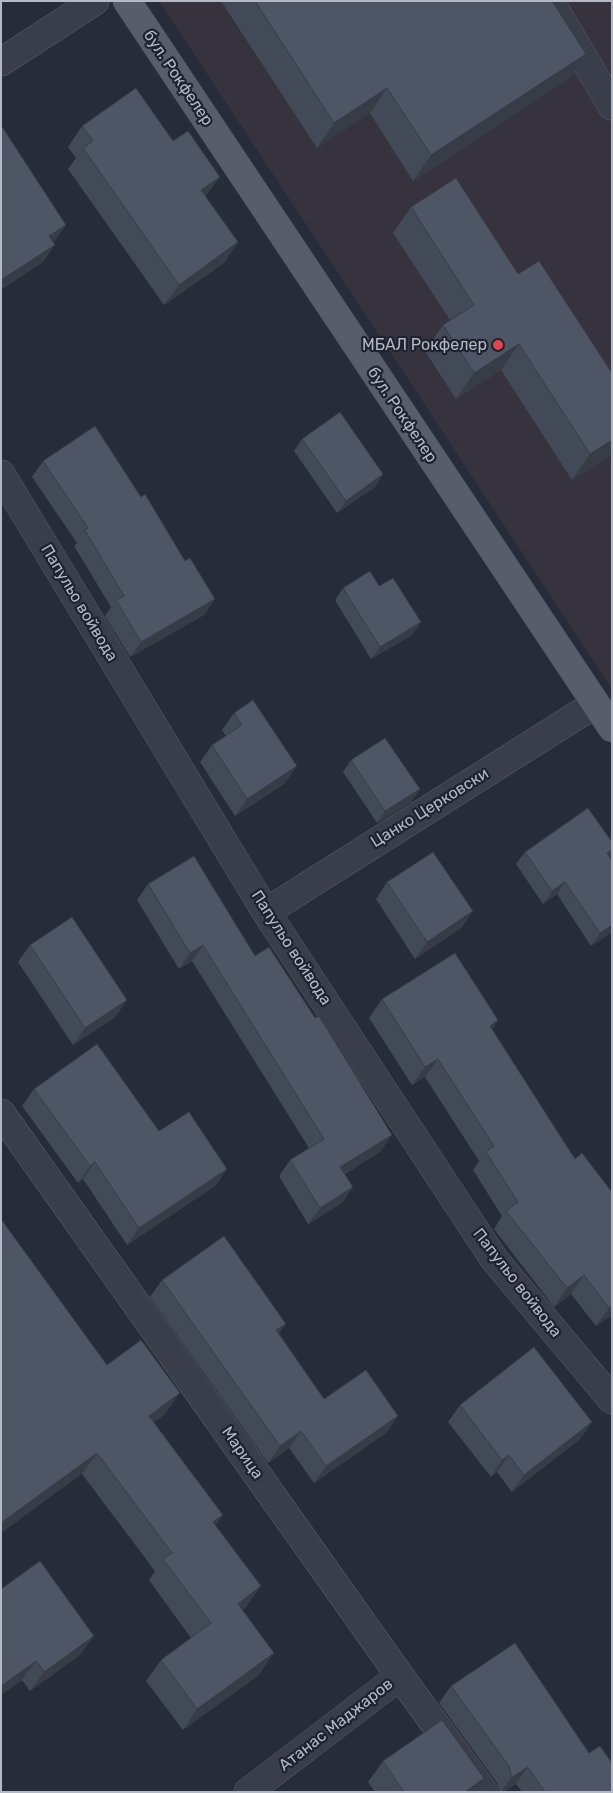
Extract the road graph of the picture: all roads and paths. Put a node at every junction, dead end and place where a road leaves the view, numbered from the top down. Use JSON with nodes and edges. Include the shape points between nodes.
{"nodes":[{"id":1,"x":95,"y":1,"type":"edge"},
{"id":2,"x":127,"y":1,"type":"edge"},
{"id":3,"x":550,"y":1,"type":"edge"},
{"id":4,"x":1,"y":62,"type":"edge"},
{"id":5,"x":612,"y":106,"type":"edge"},
{"id":6,"x":1,"y":474,"type":"edge"},
{"id":7,"x":595,"y":704,"type":"junction"},
{"id":8,"x":612,"y":728,"type":"edge"},
{"id":9,"x":266,"y":912,"type":"junction"},
{"id":10,"x":1,"y":1113,"type":"edge"},
{"id":11,"x":612,"y":1400,"type":"edge"},
{"id":12,"x":400,"y":1676,"type":"junction"},
{"id":13,"x":248,"y":1792,"type":"edge"},
{"id":14,"x":484,"y":1792,"type":"edge"}],
"edges":[{"from":1,"to":4,"type":"street"},
{"from":2,"to":7,"type":"main road","name":"бул. Рокфелер"},
{"from":3,"to":5,"type":"street"},
{"from":6,"to":9,"type":"street","name":"Папульо войвода"},
{"from":7,"to":8,"type":"main road","name":"бул. Рокфелер"},
{"from":7,"to":9,"type":"street","name":"Цанко Церковски"},
{"from":9,"to":11,"type":"street","name":"Папульо войвода","via":[[494,1259]]},
{"from":10,"to":12,"type":"street","name":"Марица"},
{"from":12,"to":13,"type":"street","name":"Атанас Маджаров"},
{"from":12,"to":14,"type":"street","name":"Марица"}]}
